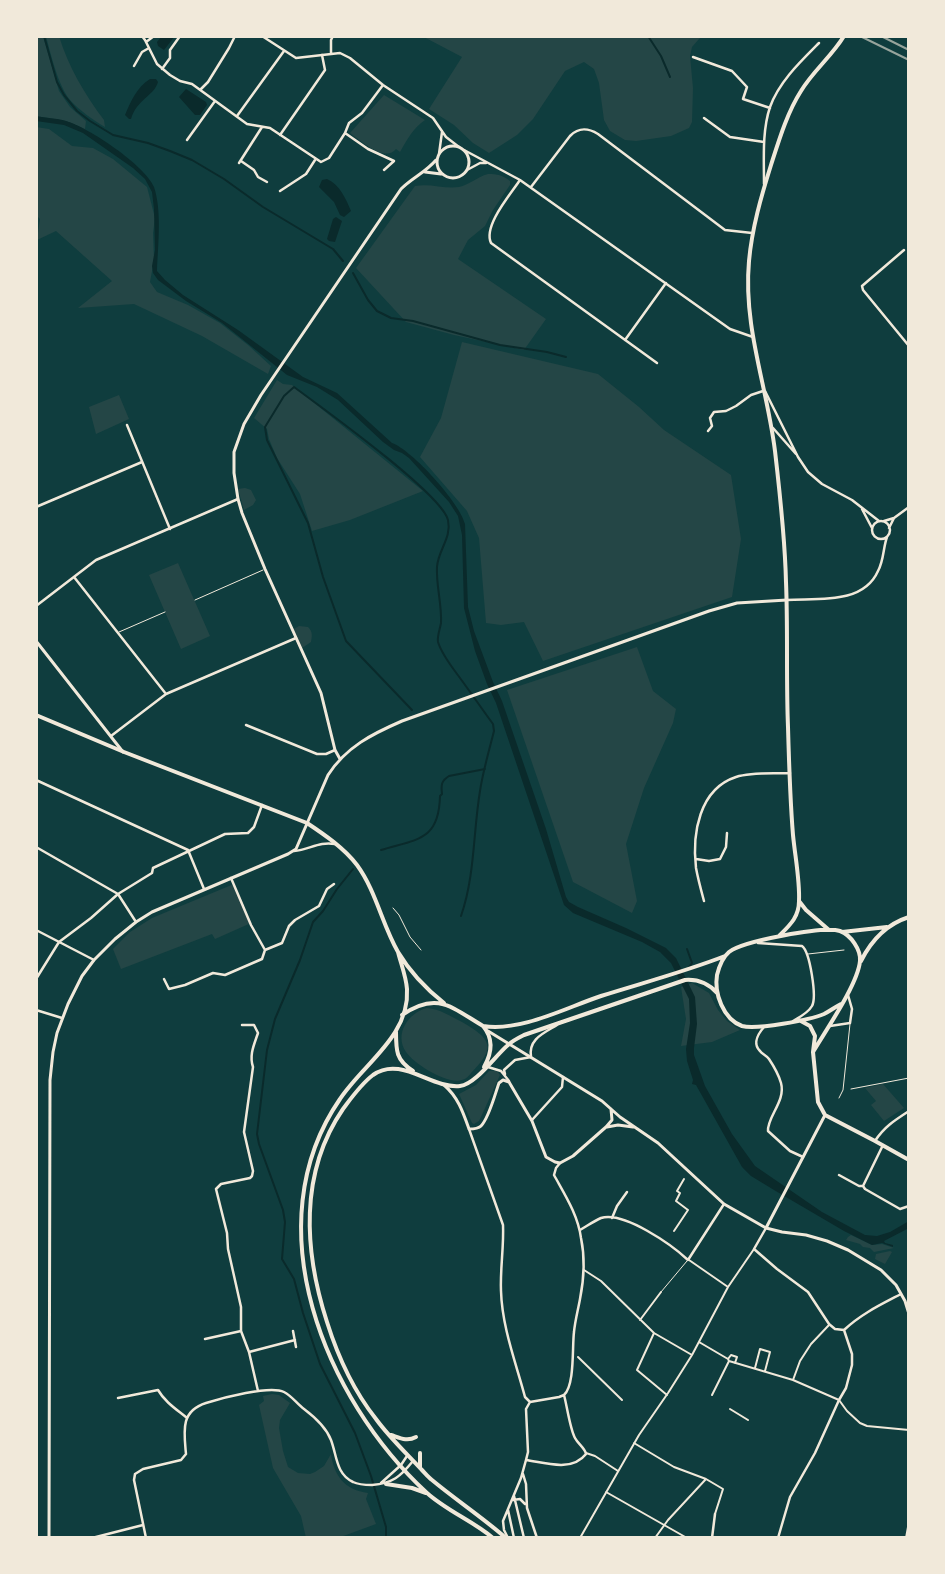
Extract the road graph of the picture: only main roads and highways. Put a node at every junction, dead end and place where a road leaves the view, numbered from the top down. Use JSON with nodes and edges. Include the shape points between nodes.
{"nodes":[{"id":1,"x":844,"y":36,"type":"edge"},
{"id":2,"x":36,"y":715,"type":"edge"},
{"id":3,"x":799,"y":901,"type":"junction"},
{"id":4,"x":909,"y":917,"type":"edge"},
{"id":5,"x":888,"y":927,"type":"junction"},
{"id":6,"x":829,"y":930,"type":"junction"},
{"id":7,"x":842,"y":932,"type":"junction"},
{"id":8,"x":779,"y":936,"type":"junction"},
{"id":9,"x":398,"y":952,"type":"junction"},
{"id":10,"x":725,"y":956,"type":"junction"},
{"id":11,"x":858,"y":968,"type":"junction"},
{"id":12,"x":717,"y":994,"type":"junction"},
{"id":13,"x":444,"y":1003,"type":"junction"},
{"id":14,"x":841,"y":1004,"type":"junction"},
{"id":15,"x":402,"y":1016,"type":"junction"},
{"id":16,"x":799,"y":1020,"type":"junction"},
{"id":17,"x":483,"y":1026,"type":"junction"},
{"id":18,"x":396,"y":1032,"type":"junction"},
{"id":19,"x":814,"y":1052,"type":"junction"},
{"id":20,"x":481,"y":1071,"type":"junction"},
{"id":21,"x":416,"y":1074,"type":"junction"},
{"id":22,"x":909,"y":1160,"type":"edge"},
{"id":23,"x":389,"y":1434,"type":"junction"},
{"id":24,"x":416,"y":1437,"type":"dead end"},
{"id":25,"x":420,"y":1453,"type":"dead end"},
{"id":26,"x":420,"y":1468,"type":"junction"},
{"id":27,"x":386,"y":1484,"type":"road end"},
{"id":28,"x":428,"y":1494,"type":"junction"},
{"id":29,"x":909,"y":1527,"type":"edge"},
{"id":30,"x":493,"y":1538,"type":"edge"},
{"id":31,"x":507,"y":1538,"type":"edge"},
{"id":32,"x":907,"y":1538,"type":"edge"}],
"edges":[{"from":1,"to":3,"type":"highway","via":[[802,89],[779,140],[752,233],[748,284],[753,337],[771,426],[781,509],[787,600],[790,773]]},
{"from":2,"to":9,"type":"highway","via":[[307,823],[336,844],[357,865]]},
{"from":3,"to":6,"type":"highway"},
{"from":3,"to":8,"type":"highway","via":[[796,918]]},
{"from":4,"to":5,"type":"highway"},
{"from":5,"to":7,"type":"highway"},
{"from":5,"to":11,"type":"highway","via":[[869,948]]},
{"from":6,"to":7,"type":"highway"},
{"from":6,"to":8,"type":"highway"},
{"from":7,"to":11,"type":"highway","via":[[855,944],[860,959]]},
{"from":8,"to":10,"type":"highway","via":[[749,943]]},
{"from":9,"to":13,"type":"highway","via":[[420,982]]},
{"from":9,"to":15,"type":"highway","via":[[407,996]]},
{"from":10,"to":12,"type":"highway","via":[[718,974]]},
{"from":10,"to":17,"type":"highway","via":[[521,1024],[500,1028]]},
{"from":11,"to":14,"type":"highway"},
{"from":12,"to":16,"type":"highway","via":[[729,1017],[742,1026]]},
{"from":12,"to":20,"type":"highway","via":[[711,986],[697,980],[685,980],[524,1035],[509,1043]]},
{"from":13,"to":15,"type":"highway","via":[[415,1007]]},
{"from":13,"to":17,"type":"highway"},
{"from":14,"to":16,"type":"highway","via":[[826,1013]]},
{"from":14,"to":19,"type":"highway"},
{"from":15,"to":18,"type":"highway"},
{"from":16,"to":19,"type":"highway","via":[[813,1030]]},
{"from":17,"to":20,"type":"highway","via":[[488,1031],[491,1053]]},
{"from":18,"to":21,"type":"highway","via":[[397,1054]]},
{"from":18,"to":28,"type":"highway","via":[[350,1084],[328,1118],[310,1158],[300,1221],[306,1276],[326,1346],[347,1391],[373,1430]]},
{"from":19,"to":22,"type":"highway","via":[[818,1102],[825,1115]]},
{"from":20,"to":21,"type":"highway","via":[[461,1086]]},
{"from":21,"to":23,"type":"highway","via":[[386,1070],[363,1084],[326,1139],[311,1191],[309,1232],[314,1275],[331,1336],[354,1387]]},
{"from":23,"to":24,"type":"highway","via":[[405,1440]]},
{"from":23,"to":26,"type":"highway"},
{"from":25,"to":26,"type":"highway"},
{"from":26,"to":31,"type":"highway","via":[[429,1479]]},
{"from":27,"to":28,"type":"highway"},
{"from":28,"to":30,"type":"highway"},
{"from":29,"to":32,"type":"highway"}]}
